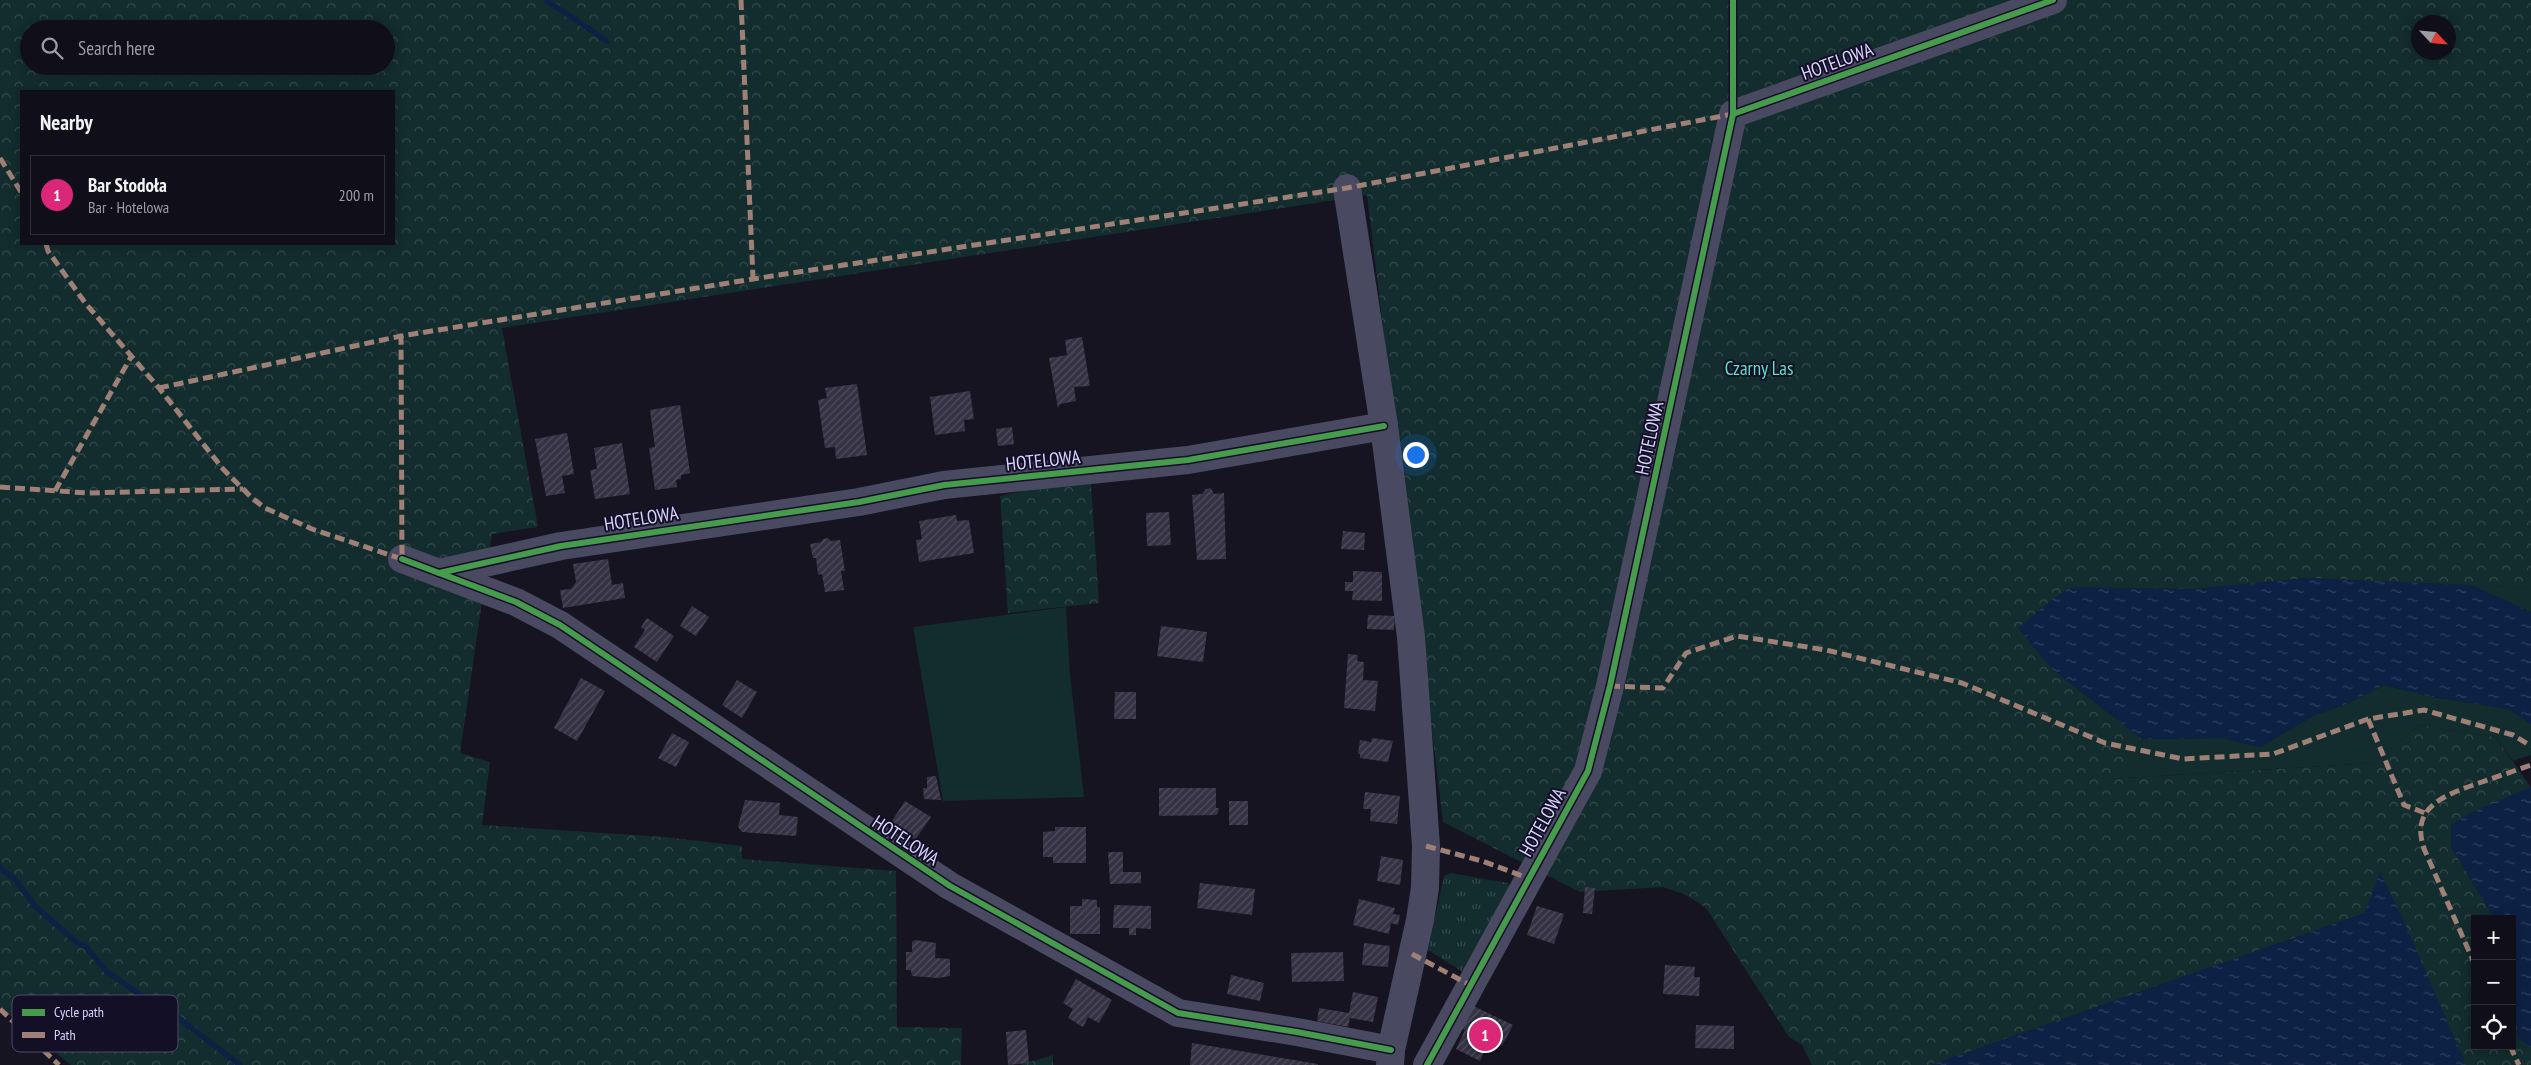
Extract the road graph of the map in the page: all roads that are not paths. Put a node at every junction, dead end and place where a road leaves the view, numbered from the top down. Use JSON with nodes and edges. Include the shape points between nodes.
{"nodes":[{"id":1,"x":2053,"y":0,"type":"edge"},
{"id":2,"x":1346,"y":188,"type":"dead end"},
{"id":3,"x":1384,"y":426,"type":"junction"},
{"id":4,"x":402,"y":559,"type":"dead end"},
{"id":5,"x":439,"y":573,"type":"junction"},
{"id":6,"x":1390,"y":1058,"type":"edge"},
{"id":7,"x":1427,"y":1065,"type":"edge"}],
"edges":[{"from":1,"to":7,"type":"street","name":"HOTELOWA","via":[[1733,114],[1612,677],[1588,771]]},
{"from":2,"to":3,"type":"street","name":"HOTELOWA"},
{"from":3,"to":5,"type":"street","name":"HOTELOWA","via":[[1188,460],[944,484],[859,502],[561,546]]},
{"from":3,"to":6,"type":"street","name":"HOTELOWA","via":[[1411,637],[1427,866],[1420,920]]},
{"from":4,"to":5,"type":"street","name":"HOTELOWA"},
{"from":5,"to":6,"type":"street","name":"HOTELOWA","via":[[516,602],[560,625],[950,886],[1178,1013],[1297,1032]]}]}
